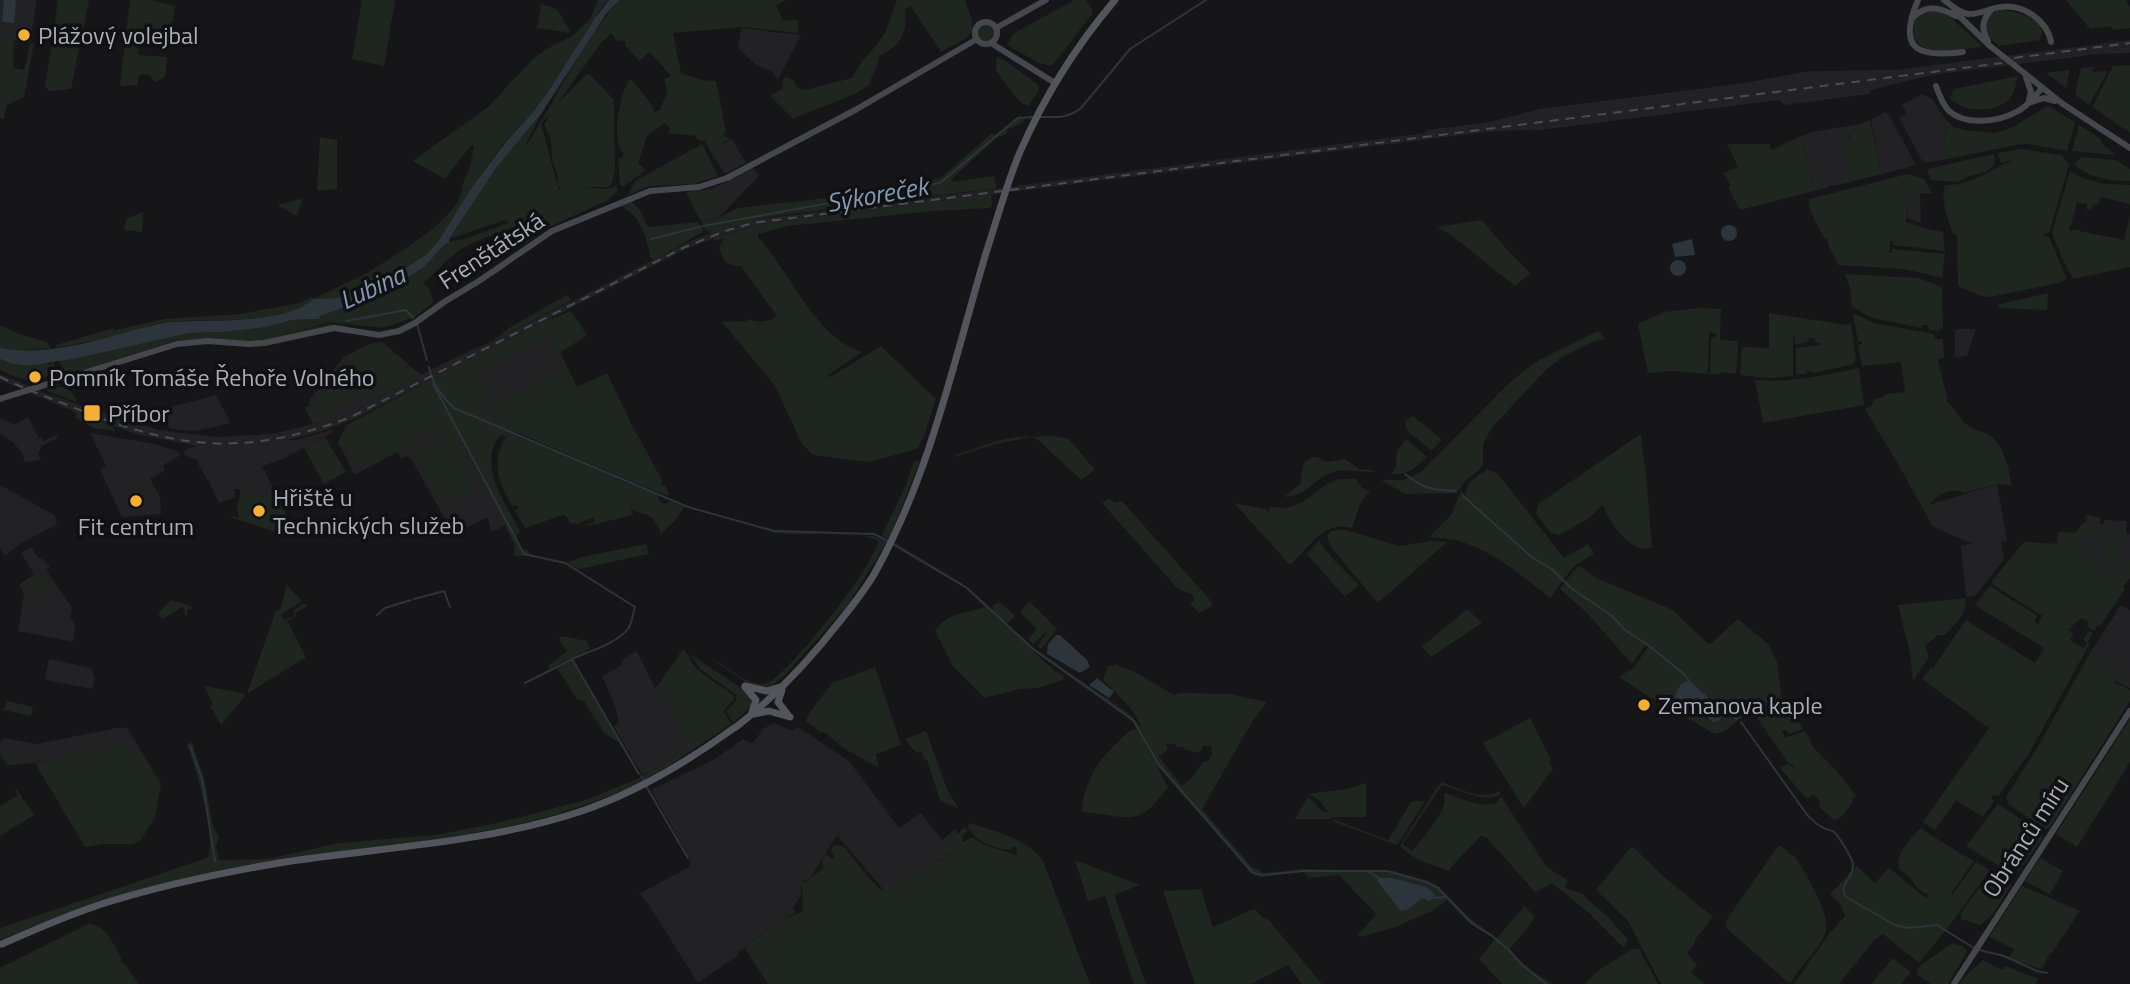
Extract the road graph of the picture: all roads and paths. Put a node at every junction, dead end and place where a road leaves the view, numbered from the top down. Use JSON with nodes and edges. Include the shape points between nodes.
{"nodes":[{"id":1,"x":1046,"y":0,"type":"edge"},
{"id":2,"x":1115,"y":0,"type":"edge"},
{"id":3,"x":1918,"y":0,"type":"edge"},
{"id":4,"x":1944,"y":0,"type":"edge"},
{"id":5,"x":1993,"y":9,"type":"junction"},
{"id":6,"x":1911,"y":19,"type":"junction"},
{"id":7,"x":1963,"y":20,"type":"junction"},
{"id":8,"x":996,"y":28,"type":"junction"},
{"id":9,"x":976,"y":38,"type":"junction"},
{"id":10,"x":2050,"y":42,"type":"dead end"},
{"id":11,"x":991,"y":43,"type":"junction"},
{"id":12,"x":1990,"y":46,"type":"junction"},
{"id":13,"x":1963,"y":52,"type":"dead end"},
{"id":14,"x":2025,"y":75,"type":"junction"},
{"id":15,"x":1055,"y":83,"type":"junction"},
{"id":16,"x":1936,"y":86,"type":"dead end"},
{"id":17,"x":2042,"y":88,"type":"junction"},
{"id":18,"x":2027,"y":104,"type":"junction"},
{"id":19,"x":2063,"y":104,"type":"junction"},
{"id":20,"x":2130,"y":148,"type":"edge"},
{"id":21,"x":0,"y":399,"type":"edge"},
{"id":22,"x":784,"y":686,"type":"junction"},
{"id":23,"x":2130,"y":711,"type":"edge"},
{"id":24,"x":750,"y":715,"type":"junction"},
{"id":25,"x":2,"y":944,"type":"dead end"},
{"id":26,"x":1954,"y":984,"type":"edge"}],
"edges":[{"from":1,"to":8,"type":"main road"},
{"from":2,"to":15,"type":"main road"},
{"from":3,"to":6,"type":"main road"},
{"from":4,"to":5,"type":"main road","via":[[1967,14]]},
{"from":4,"to":7,"type":"main road"},
{"from":5,"to":10,"type":"main road","via":[[2014,7],[2028,12],[2046,28]]},
{"from":5,"to":12,"type":"main road","via":[[1983,25]]},
{"from":6,"to":7,"type":"main road","via":[[1935,8]]},
{"from":6,"to":13,"type":"main road","via":[[1910,38],[1922,51],[1940,55]]},
{"from":7,"to":12,"type":"main road"},
{"from":8,"to":9,"type":"main road","via":[[981,24],[975,30]]},
{"from":8,"to":11,"type":"main road"},
{"from":9,"to":11,"type":"main road"},
{"from":9,"to":21,"type":"main road","name":"Frenštátská","via":[[857,109],[727,178],[699,187],[654,190],[545,235],[416,322],[383,335],[334,328],[264,343],[177,344]]},
{"from":11,"to":15,"type":"main road"},
{"from":12,"to":14,"type":"main road","bridge":true},
{"from":14,"to":17,"type":"main road"},
{"from":14,"to":18,"type":"main road","via":[[2031,92]]},
{"from":15,"to":22,"type":"main road","via":[[1019,155],[930,444],[896,533],[852,606]]},
{"from":16,"to":18,"type":"main road","via":[[1947,109],[1968,119],[2002,117]]},
{"from":17,"to":18,"type":"main road"},
{"from":17,"to":19,"type":"main road"},
{"from":18,"to":19,"type":"main road","via":[[2044,98]]},
{"from":19,"to":20,"type":"main road"},
{"from":22,"to":24,"type":"main road"},
{"from":22,"to":24,"type":"main road","via":[[768,691],[745,686],[756,700]]},
{"from":22,"to":24,"type":"main road","via":[[778,702],[790,717],[769,711]]},
{"from":23,"to":26,"type":"main road","name":"Obránců míru"},
{"from":24,"to":25,"type":"main road","via":[[653,780],[560,817],[474,837],[285,862],[189,881],[104,903]]}]}
